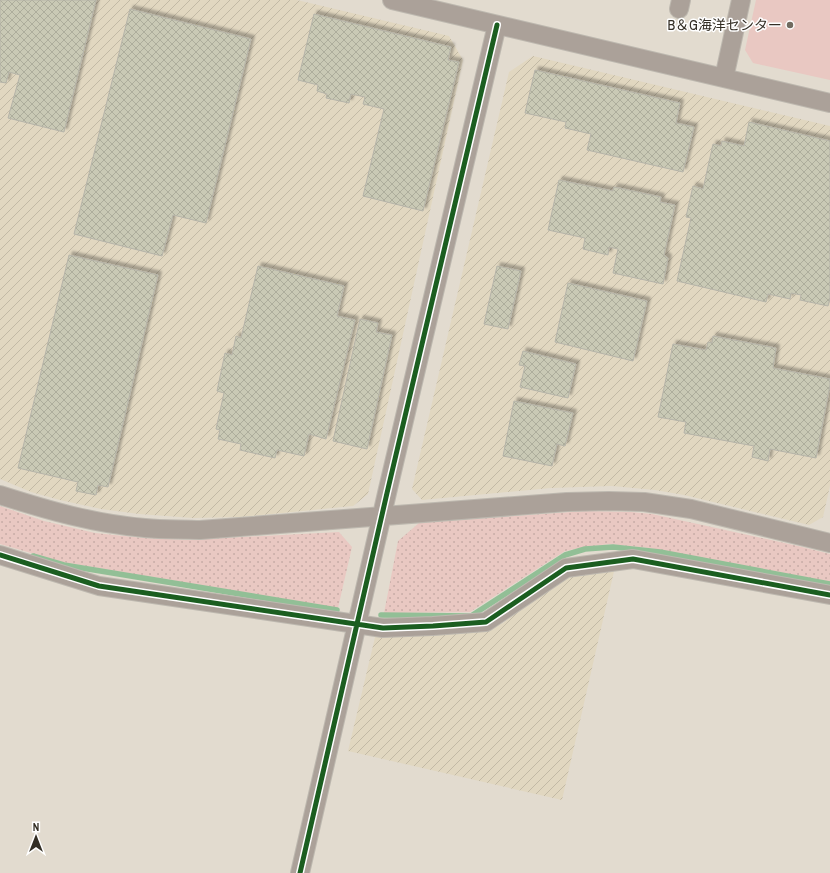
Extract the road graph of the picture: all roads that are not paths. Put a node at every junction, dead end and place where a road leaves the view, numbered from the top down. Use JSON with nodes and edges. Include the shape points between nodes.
{"nodes":[{"id":1,"x":392,"y":0,"type":"edge"},
{"id":2,"x":742,"y":0,"type":"edge"},
{"id":3,"x":497,"y":25,"type":"junction"},
{"id":4,"x":724,"y":78,"type":"junction"},
{"id":5,"x":830,"y":103,"type":"edge"},
{"id":6,"x":0,"y":495,"type":"edge"},
{"id":7,"x":382,"y":516,"type":"junction"},
{"id":8,"x":830,"y":543,"type":"edge"},
{"id":9,"x":0,"y":555,"type":"edge"},
{"id":10,"x":830,"y":595,"type":"edge"},
{"id":11,"x":357,"y":624,"type":"junction"},
{"id":12,"x":300,"y":873,"type":"edge"}],
"edges":[{"from":1,"to":3,"type":"street"},
{"from":2,"to":4,"type":"street"},
{"from":3,"to":4,"type":"street"},
{"from":3,"to":7,"type":"street"},
{"from":4,"to":5,"type":"street"},
{"from":6,"to":7,"type":"street","via":[[89,520],[145,528],[200,530]]},
{"from":7,"to":8,"type":"street","via":[[567,502],[644,502],[691,509]]},
{"from":7,"to":11,"type":"street"},
{"from":9,"to":11,"type":"street","via":[[98,586]]},
{"from":10,"to":11,"type":"street","via":[[633,559],[566,568],[486,622],[383,628]]},
{"from":11,"to":12,"type":"street"}]}
